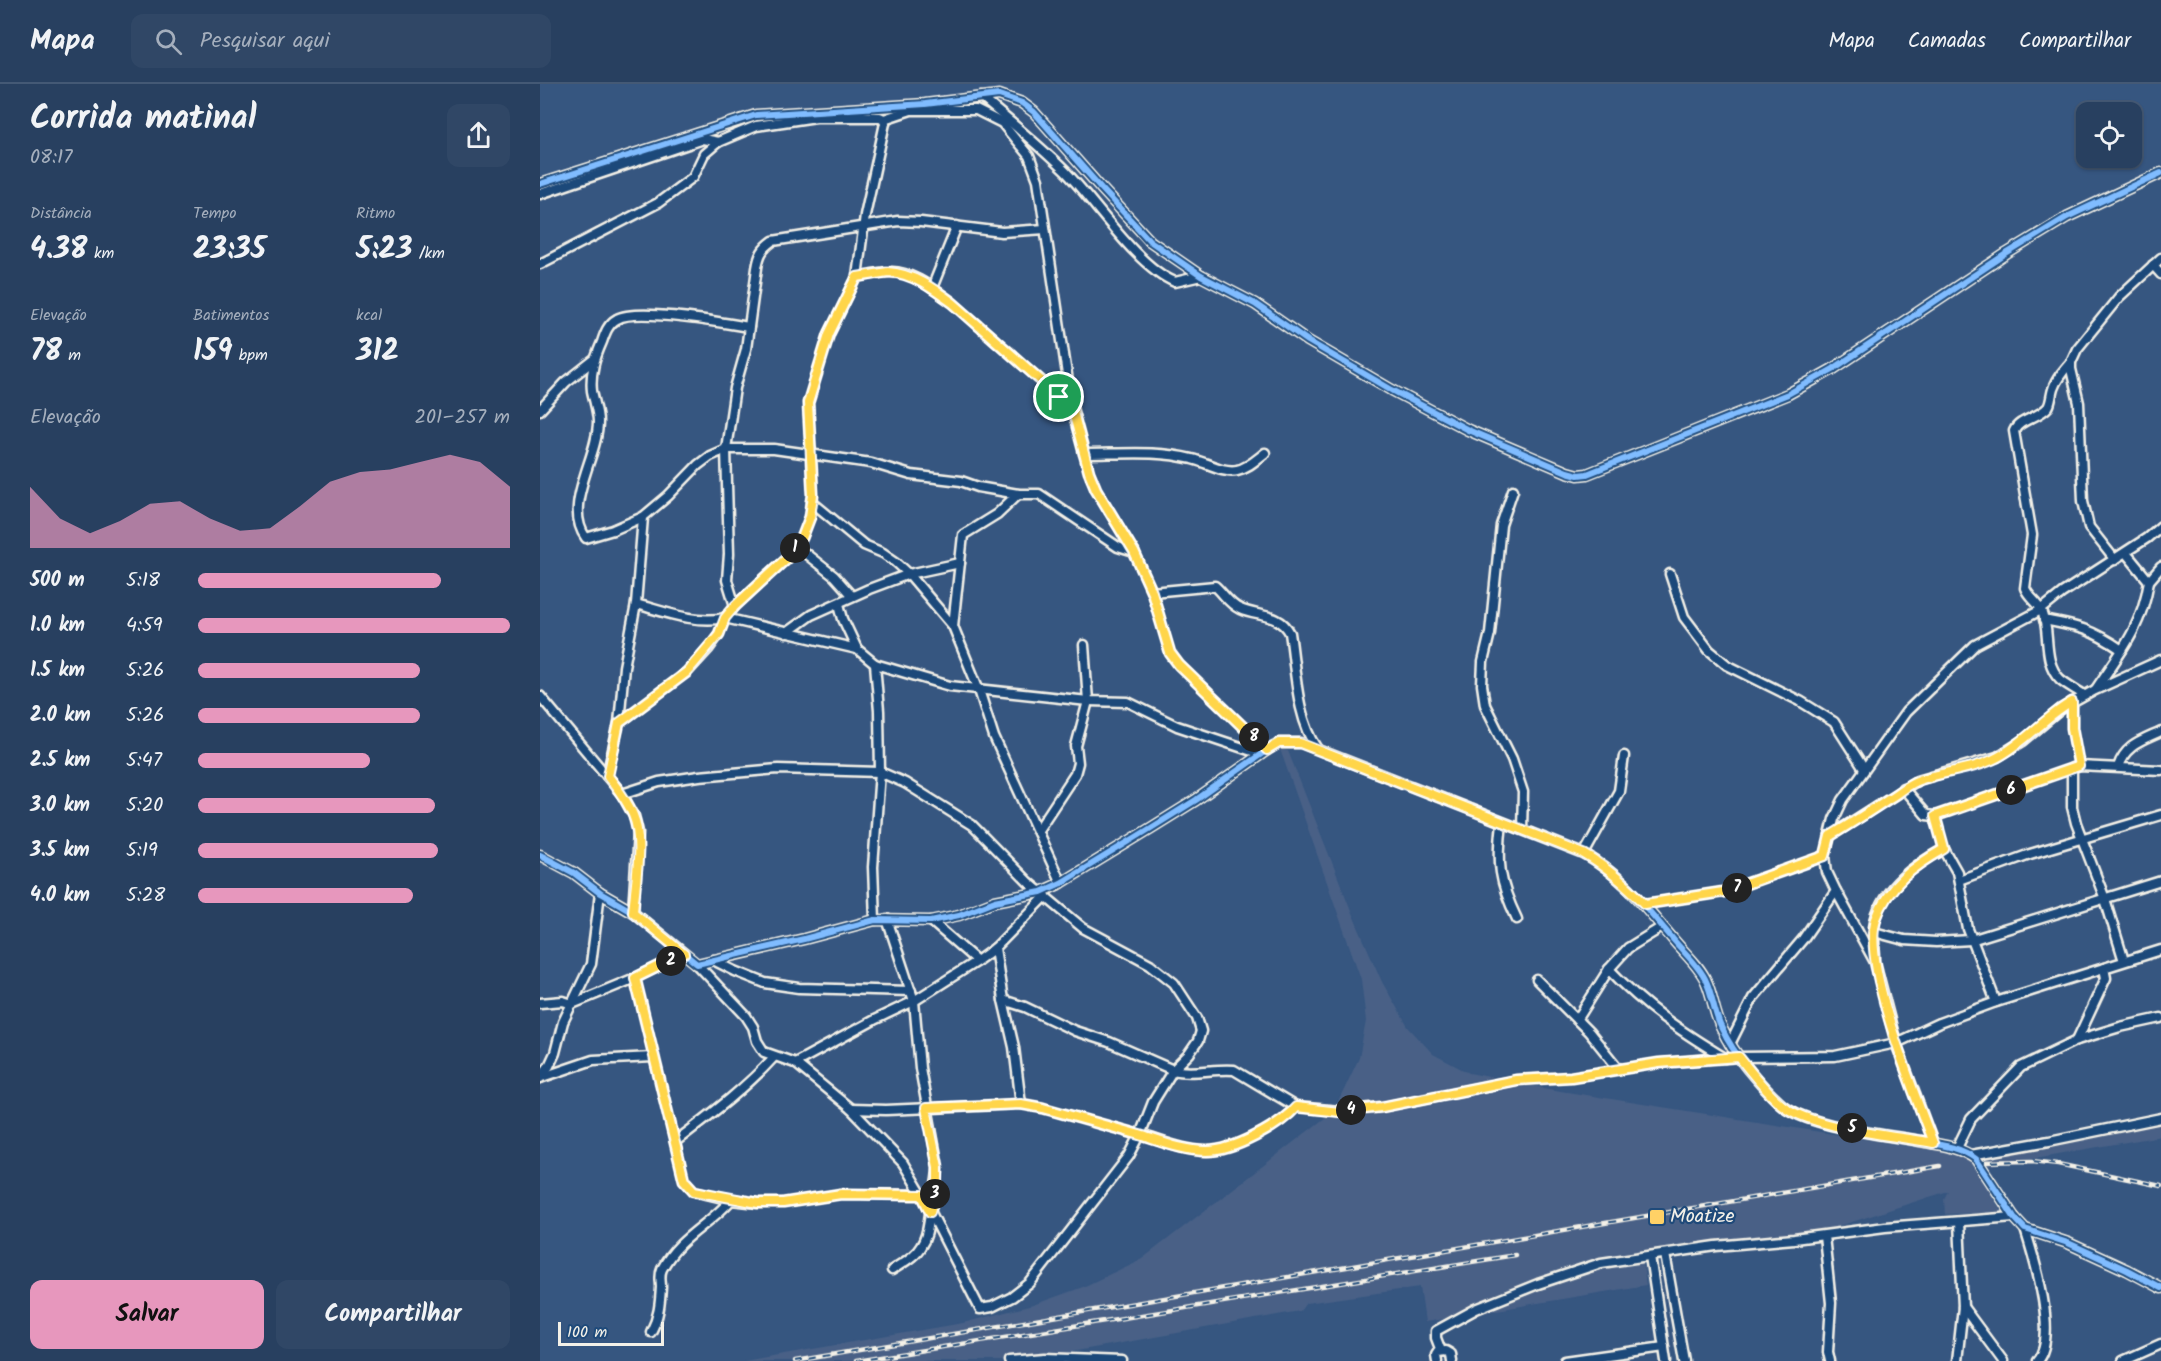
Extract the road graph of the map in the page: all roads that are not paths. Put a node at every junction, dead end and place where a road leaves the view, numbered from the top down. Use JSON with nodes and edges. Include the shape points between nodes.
{"nodes":[{"id":1,"x":981,"y":97,"type":"junction"},
{"id":2,"x":884,"y":119,"type":"junction"},
{"id":3,"x":718,"y":142,"type":"junction"},
{"id":4,"x":2161,"y":173,"type":"edge"},
{"id":5,"x":540,"y":184,"type":"edge"},
{"id":6,"x":540,"y":194,"type":"edge"},
{"id":7,"x":864,"y":226,"type":"junction"},
{"id":8,"x":957,"y":226,"type":"junction"},
{"id":9,"x":1045,"y":229,"type":"junction"},
{"id":10,"x":2161,"y":258,"type":"edge"},
{"id":11,"x":540,"y":264,"type":"edge"},
{"id":12,"x":2153,"y":265,"type":"junction"},
{"id":13,"x":2161,"y":274,"type":"edge"},
{"id":14,"x":1201,"y":276,"type":"junction"},
{"id":15,"x":857,"y":277,"type":"junction"},
{"id":16,"x":932,"y":288,"type":"junction"},
{"id":17,"x":748,"y":327,"type":"junction"},
{"id":18,"x":595,"y":359,"type":"junction"},
{"id":19,"x":2071,"y":362,"type":"junction"},
{"id":20,"x":1072,"y":408,"type":"junction"},
{"id":21,"x":540,"y":410,"type":"edge"},
{"id":22,"x":726,"y":449,"type":"junction"},
{"id":23,"x":1265,"y":453,"type":"dead end"},
{"id":24,"x":1084,"y":454,"type":"junction"},
{"id":25,"x":811,"y":455,"type":"junction"},
{"id":26,"x":1513,"y":490,"type":"dead end"},
{"id":27,"x":1018,"y":494,"type":"junction"},
{"id":28,"x":812,"y":502,"type":"junction"},
{"id":29,"x":643,"y":517,"type":"junction"},
{"id":30,"x":2161,"y":526,"type":"edge"},
{"id":31,"x":796,"y":546,"type":"junction"},
{"id":32,"x":1134,"y":552,"type":"junction"},
{"id":33,"x":2126,"y":553,"type":"junction"},
{"id":34,"x":2115,"y":560,"type":"junction"},
{"id":35,"x":960,"y":563,"type":"junction"},
{"id":36,"x":2161,"y":567,"type":"edge"},
{"id":37,"x":909,"y":574,"type":"junction"},
{"id":38,"x":1670,"y":574,"type":"dead end"},
{"id":39,"x":2149,"y":581,"type":"junction"},
{"id":40,"x":1152,"y":592,"type":"junction"},
{"id":41,"x":852,"y":596,"type":"junction"},
{"id":42,"x":636,"y":604,"type":"junction"},
{"id":43,"x":839,"y":604,"type":"junction"},
{"id":44,"x":735,"y":606,"type":"junction"},
{"id":45,"x":2042,"y":610,"type":"junction"},
{"id":46,"x":725,"y":618,"type":"junction"},
{"id":47,"x":2044,"y":620,"type":"junction"},
{"id":48,"x":953,"y":626,"type":"junction"},
{"id":49,"x":786,"y":633,"type":"junction"},
{"id":50,"x":1084,"y":645,"type":"dead end"},
{"id":51,"x":857,"y":649,"type":"junction"},
{"id":52,"x":2122,"y":650,"type":"junction"},
{"id":53,"x":2161,"y":660,"type":"edge"},
{"id":54,"x":875,"y":663,"type":"junction"},
{"id":55,"x":979,"y":690,"type":"junction"},
{"id":56,"x":2095,"y":690,"type":"junction"},
{"id":57,"x":2084,"y":695,"type":"junction"},
{"id":58,"x":540,"y":696,"type":"edge"},
{"id":59,"x":1088,"y":701,"type":"junction"},
{"id":60,"x":2072,"y":702,"type":"junction"},
{"id":61,"x":619,"y":723,"type":"junction"},
{"id":62,"x":2161,"y":732,"type":"edge"},
{"id":63,"x":1319,"y":750,"type":"junction"},
{"id":64,"x":1264,"y":752,"type":"junction"},
{"id":65,"x":1624,"y":756,"type":"dead end"},
{"id":66,"x":2075,"y":767,"type":"junction"},
{"id":67,"x":2118,"y":767,"type":"junction"},
{"id":68,"x":1864,"y":769,"type":"junction"},
{"id":69,"x":2161,"y":770,"type":"edge"},
{"id":70,"x":880,"y":772,"type":"junction"},
{"id":71,"x":608,"y":776,"type":"junction"},
{"id":72,"x":1903,"y":788,"type":"junction"},
{"id":73,"x":622,"y":794,"type":"junction"},
{"id":74,"x":2161,"y":815,"type":"edge"},
{"id":75,"x":1935,"y":816,"type":"junction"},
{"id":76,"x":1502,"y":823,"type":"junction"},
{"id":77,"x":1522,"y":829,"type":"junction"},
{"id":78,"x":1038,"y":831,"type":"junction"},
{"id":79,"x":1830,"y":836,"type":"junction"},
{"id":80,"x":2082,"y":839,"type":"junction"},
{"id":81,"x":1944,"y":849,"type":"junction"},
{"id":82,"x":1584,"y":854,"type":"junction"},
{"id":83,"x":540,"y":855,"type":"edge"},
{"id":84,"x":1825,"y":856,"type":"junction"},
{"id":85,"x":1959,"y":880,"type":"junction"},
{"id":86,"x":2161,"y":881,"type":"edge"},
{"id":87,"x":1061,"y":883,"type":"junction"},
{"id":88,"x":1836,"y":891,"type":"junction"},
{"id":89,"x":600,"y":893,"type":"junction"},
{"id":90,"x":1044,"y":894,"type":"junction"},
{"id":91,"x":2105,"y":899,"type":"junction"},
{"id":92,"x":1645,"y":904,"type":"junction"},
{"id":93,"x":633,"y":912,"type":"junction"},
{"id":94,"x":887,"y":919,"type":"junction"},
{"id":95,"x":1517,"y":919,"type":"dead end"},
{"id":96,"x":875,"y":920,"type":"junction"},
{"id":97,"x":931,"y":921,"type":"junction"},
{"id":98,"x":1662,"y":927,"type":"junction"},
{"id":99,"x":1874,"y":932,"type":"junction"},
{"id":100,"x":1971,"y":940,"type":"junction"},
{"id":101,"x":995,"y":948,"type":"junction"},
{"id":102,"x":2161,"y":950,"type":"edge"},
{"id":103,"x":684,"y":954,"type":"junction"},
{"id":104,"x":713,"y":960,"type":"junction"},
{"id":105,"x":977,"y":961,"type":"junction"},
{"id":106,"x":2124,"y":961,"type":"junction"},
{"id":107,"x":1875,"y":962,"type":"junction"},
{"id":108,"x":697,"y":964,"type":"junction"},
{"id":109,"x":2104,"y":968,"type":"junction"},
{"id":110,"x":1609,"y":969,"type":"junction"},
{"id":111,"x":635,"y":978,"type":"junction"},
{"id":112,"x":1537,"y":980,"type":"dead end"},
{"id":113,"x":911,"y":991,"type":"junction"},
{"id":114,"x":1003,"y":1000,"type":"junction"},
{"id":115,"x":914,"y":1001,"type":"junction"},
{"id":116,"x":1996,"y":1002,"type":"junction"},
{"id":117,"x":540,"y":1003,"type":"edge"},
{"id":118,"x":572,"y":1004,"type":"junction"},
{"id":119,"x":2161,"y":1018,"type":"edge"},
{"id":120,"x":1577,"y":1020,"type":"junction"},
{"id":121,"x":2077,"y":1040,"type":"junction"},
{"id":122,"x":1896,"y":1043,"type":"junction"},
{"id":123,"x":1730,"y":1044,"type":"junction"},
{"id":124,"x":653,"y":1057,"type":"junction"},
{"id":125,"x":774,"y":1057,"type":"junction"},
{"id":126,"x":1739,"y":1057,"type":"junction"},
{"id":127,"x":1725,"y":1058,"type":"junction"},
{"id":128,"x":795,"y":1063,"type":"junction"},
{"id":129,"x":1618,"y":1068,"type":"junction"},
{"id":130,"x":1173,"y":1070,"type":"junction"},
{"id":131,"x":540,"y":1078,"type":"edge"},
{"id":132,"x":1021,"y":1104,"type":"junction"},
{"id":133,"x":1296,"y":1107,"type":"junction"},
{"id":134,"x":926,"y":1108,"type":"junction"},
{"id":135,"x":851,"y":1109,"type":"junction"},
{"id":136,"x":2161,"y":1118,"type":"edge"},
{"id":137,"x":1140,"y":1135,"type":"junction"},
{"id":138,"x":676,"y":1141,"type":"junction"},
{"id":139,"x":1933,"y":1143,"type":"junction"},
{"id":140,"x":1957,"y":1148,"type":"junction"},
{"id":141,"x":1971,"y":1155,"type":"junction"},
{"id":142,"x":922,"y":1195,"type":"junction"},
{"id":143,"x":731,"y":1200,"type":"junction"},
{"id":144,"x":930,"y":1212,"type":"junction"},
{"id":145,"x":2014,"y":1217,"type":"junction"},
{"id":146,"x":1959,"y":1222,"type":"junction"},
{"id":147,"x":2025,"y":1229,"type":"junction"},
{"id":148,"x":1824,"y":1236,"type":"junction"},
{"id":149,"x":1665,"y":1254,"type":"junction"},
{"id":150,"x":1650,"y":1256,"type":"junction"},
{"id":151,"x":892,"y":1270,"type":"dead end"},
{"id":152,"x":2161,"y":1288,"type":"edge"},
{"id":153,"x":1963,"y":1307,"type":"junction"},
{"id":154,"x":651,"y":1332,"type":"dead end"},
{"id":155,"x":2161,"y":1344,"type":"edge"},
{"id":156,"x":1664,"y":1347,"type":"junction"},
{"id":157,"x":1441,"y":1351,"type":"junction"},
{"id":158,"x":1009,"y":1361,"type":"edge"},
{"id":159,"x":1122,"y":1361,"type":"edge"},
{"id":160,"x":1437,"y":1361,"type":"edge"},
{"id":161,"x":1452,"y":1361,"type":"edge"},
{"id":162,"x":1565,"y":1361,"type":"edge"},
{"id":163,"x":1666,"y":1361,"type":"edge"},
{"id":164,"x":1684,"y":1361,"type":"edge"},
{"id":165,"x":1830,"y":1361,"type":"edge"},
{"id":166,"x":1958,"y":1361,"type":"edge"},
{"id":167,"x":2003,"y":1361,"type":"edge"},
{"id":168,"x":2037,"y":1361,"type":"edge"},
{"id":169,"x":2123,"y":1361,"type":"edge"}],
"edges":[{"from":1,"to":5,"type":"street","via":[[925,105],[756,115]]},
{"from":1,"to":14,"type":"street","via":[[999,95],[1029,108],[1150,241]]},
{"from":1,"to":14,"type":"street","via":[[1064,170],[1159,274],[1175,282]]},
{"from":2,"to":3,"type":"street","via":[[816,117],[756,126]]},
{"from":2,"to":7,"type":"street"},
{"from":2,"to":9,"type":"street","via":[[911,110],[976,110],[1002,123],[1029,156],[1038,180]]},
{"from":3,"to":6,"type":"street","via":[[702,140]]},
{"from":3,"to":11,"type":"street","via":[[704,154],[693,177],[658,203]]},
{"from":4,"to":14,"type":"street","via":[[2067,217],[1788,394],[1578,475],[1468,430],[1392,390],[1255,304]]},
{"from":7,"to":8,"type":"street","via":[[898,222]]},
{"from":7,"to":15,"type":"street"},
{"from":7,"to":17,"type":"street","via":[[773,241],[764,248],[756,268]]},
{"from":8,"to":9,"type":"street","via":[[1002,232]]},
{"from":8,"to":16,"type":"street"},
{"from":9,"to":20,"type":"street"},
{"from":10,"to":12,"type":"street"},
{"from":12,"to":13,"type":"street"},
{"from":12,"to":19,"type":"street","via":[[2119,297]]},
{"from":15,"to":16,"type":"street","via":[[896,272]]},
{"from":15,"to":25,"type":"street","via":[[829,334],[808,403]]},
{"from":16,"to":20,"type":"street"},
{"from":17,"to":18,"type":"street","via":[[695,318],[624,316],[606,330]]},
{"from":17,"to":22,"type":"street"},
{"from":18,"to":21,"type":"street"},
{"from":18,"to":29,"type":"street","via":[[592,381],[598,423],[580,498],[580,525],[590,538]]},
{"from":19,"to":34,"type":"street","via":[[2079,403],[2083,501],[2089,527]]},
{"from":19,"to":45,"type":"street","via":[[2061,373],[2047,408],[2014,431],[2032,535],[2025,588]]},
{"from":20,"to":24,"type":"street"},
{"from":22,"to":25,"type":"street","via":[[774,449]]},
{"from":22,"to":29,"type":"street","via":[[698,465]]},
{"from":22,"to":44,"type":"street","via":[[727,580]]},
{"from":23,"to":24,"type":"street","via":[[1236,471],[1163,454]]},
{"from":24,"to":32,"type":"street","via":[[1096,489]]},
{"from":25,"to":27,"type":"street","via":[[871,463],[911,475]]},
{"from":25,"to":28,"type":"street"},
{"from":26,"to":77,"type":"street","via":[[1498,543],[1482,686],[1485,705],[1512,759],[1523,792]]},
{"from":27,"to":32,"type":"street","via":[[1045,496],[1118,547]]},
{"from":27,"to":35,"type":"street","via":[[997,514],[963,535]]},
{"from":28,"to":31,"type":"street","via":[[810,517]]},
{"from":28,"to":37,"type":"street","via":[[864,545],[883,553]]},
{"from":29,"to":42,"type":"street"},
{"from":30,"to":33,"type":"street"},
{"from":31,"to":41,"type":"street"},
{"from":31,"to":44,"type":"street"},
{"from":32,"to":40,"type":"street"},
{"from":33,"to":34,"type":"street"},
{"from":33,"to":39,"type":"street"},
{"from":34,"to":45,"type":"street"},
{"from":35,"to":37,"type":"street"},
{"from":35,"to":48,"type":"street"},
{"from":36,"to":39,"type":"street"},
{"from":37,"to":41,"type":"street"},
{"from":37,"to":48,"type":"street"},
{"from":38,"to":68,"type":"street","via":[[1684,617],[1709,650],[1727,665],[1834,722]]},
{"from":39,"to":52,"type":"street","via":[[2142,613]]},
{"from":40,"to":63,"type":"street","via":[[1215,586],[1241,610],[1286,625],[1302,712]]},
{"from":40,"to":64,"type":"street","via":[[1170,653]]},
{"from":41,"to":43,"type":"street"},
{"from":42,"to":46,"type":"street","via":[[699,620]]},
{"from":42,"to":61,"type":"street"},
{"from":43,"to":49,"type":"street","via":[[811,615]]},
{"from":43,"to":51,"type":"street"},
{"from":44,"to":46,"type":"street"},
{"from":45,"to":47,"type":"street"},
{"from":45,"to":68,"type":"street","via":[[1975,645],[1906,712]]},
{"from":46,"to":49,"type":"street"},
{"from":46,"to":61,"type":"street","via":[[719,634],[687,672]]},
{"from":47,"to":52,"type":"street","via":[[2081,627]]},
{"from":47,"to":57,"type":"street","via":[[2048,656],[2056,673]]},
{"from":48,"to":55,"type":"street"},
{"from":49,"to":51,"type":"street"},
{"from":50,"to":59,"type":"street"},
{"from":51,"to":54,"type":"street"},
{"from":52,"to":56,"type":"street"},
{"from":53,"to":56,"type":"street"},
{"from":54,"to":55,"type":"street","via":[[950,686]]},
{"from":54,"to":70,"type":"street"},
{"from":55,"to":59,"type":"street"},
{"from":55,"to":78,"type":"street","via":[[994,737]]},
{"from":56,"to":57,"type":"street"},
{"from":57,"to":60,"type":"street"},
{"from":58,"to":71,"type":"street"},
{"from":59,"to":64,"type":"street","via":[[1128,702],[1177,726]]},
{"from":59,"to":78,"type":"street","via":[[1076,746],[1075,774]]},
{"from":60,"to":66,"type":"street"},
{"from":60,"to":72,"type":"street","via":[[1997,758],[1918,780]]},
{"from":61,"to":71,"type":"street"},
{"from":62,"to":67,"type":"street","via":[[2132,745]]},
{"from":63,"to":64,"type":"street","via":[[1300,743],[1279,743]]},
{"from":63,"to":76,"type":"street"},
{"from":64,"to":87,"type":"street","via":[[1196,800]]},
{"from":65,"to":82,"type":"street","via":[[1619,791]]},
{"from":66,"to":67,"type":"street"},
{"from":66,"to":75,"type":"street"},
{"from":66,"to":80,"type":"street","via":[[2072,807]]},
{"from":67,"to":69,"type":"street"},
{"from":68,"to":79,"type":"street","via":[[1843,800]]},
{"from":70,"to":73,"type":"street","via":[[778,769],[669,781]]},
{"from":70,"to":90,"type":"street","via":[[972,825]]},
{"from":70,"to":96,"type":"street","via":[[873,867]]},
{"from":71,"to":73,"type":"street"},
{"from":72,"to":75,"type":"street","via":[[1926,815]]},
{"from":72,"to":79,"type":"street"},
{"from":73,"to":93,"type":"street","via":[[638,832]]},
{"from":74,"to":80,"type":"street"},
{"from":75,"to":81,"type":"street"},
{"from":76,"to":77,"type":"street"},
{"from":76,"to":95,"type":"street","via":[[1500,872]]},
{"from":77,"to":82,"type":"street"},
{"from":78,"to":87,"type":"street"},
{"from":79,"to":84,"type":"street"},
{"from":80,"to":85,"type":"street"},
{"from":80,"to":91,"type":"street"},
{"from":81,"to":85,"type":"street"},
{"from":81,"to":99,"type":"street","via":[[1899,879],[1875,921]]},
{"from":82,"to":92,"type":"street","via":[[1622,880]]},
{"from":83,"to":89,"type":"street"},
{"from":84,"to":88,"type":"street"},
{"from":84,"to":92,"type":"street","via":[[1723,892]]},
{"from":85,"to":100,"type":"street"},
{"from":86,"to":91,"type":"street"},
{"from":87,"to":90,"type":"street"},
{"from":88,"to":107,"type":"street"},
{"from":88,"to":123,"type":"street","via":[[1803,939],[1753,998]]},
{"from":89,"to":93,"type":"street"},
{"from":89,"to":118,"type":"street","via":[[591,964]]},
{"from":90,"to":97,"type":"street","via":[[995,901]]},
{"from":90,"to":101,"type":"street"},
{"from":90,"to":130,"type":"street","via":[[1083,928],[1150,964],[1174,983],[1202,1031],[1190,1054]]},
{"from":91,"to":100,"type":"street"},
{"from":91,"to":106,"type":"street"},
{"from":92,"to":98,"type":"street"},
{"from":93,"to":103,"type":"street"},
{"from":94,"to":96,"type":"street"},
{"from":94,"to":97,"type":"street"},
{"from":94,"to":113,"type":"street"},
{"from":96,"to":104,"type":"street"},
{"from":97,"to":105,"type":"street"},
{"from":98,"to":110,"type":"street","via":[[1628,948]]},
{"from":98,"to":123,"type":"street","via":[[1706,981]]},
{"from":99,"to":100,"type":"street","via":[[1904,940]]},
{"from":99,"to":107,"type":"street"},
{"from":100,"to":116,"type":"street"},
{"from":101,"to":105,"type":"street"},
{"from":101,"to":114,"type":"street"},
{"from":102,"to":106,"type":"street"},
{"from":103,"to":108,"type":"street"},
{"from":103,"to":111,"type":"street"},
{"from":104,"to":108,"type":"street"},
{"from":104,"to":113,"type":"street","via":[[765,983],[799,988]]},
{"from":105,"to":115,"type":"street"},
{"from":106,"to":109,"type":"street"},
{"from":107,"to":122,"type":"street"},
{"from":108,"to":125,"type":"street","via":[[746,1016],[764,1053]]},
{"from":109,"to":116,"type":"street"},
{"from":109,"to":121,"type":"street","via":[[2106,978]]},
{"from":110,"to":120,"type":"street"},
{"from":110,"to":127,"type":"street","via":[[1658,1015]]},
{"from":111,"to":118,"type":"street"},
{"from":111,"to":124,"type":"street"},
{"from":112,"to":120,"type":"street"},
{"from":113,"to":115,"type":"street"},
{"from":114,"to":130,"type":"street"},
{"from":114,"to":132,"type":"street"},
{"from":115,"to":128,"type":"street"},
{"from":115,"to":134,"type":"street"},
{"from":116,"to":122,"type":"street"},
{"from":117,"to":118,"type":"street"},
{"from":118,"to":131,"type":"street","via":[[552,1059]]},
{"from":119,"to":121,"type":"street"},
{"from":120,"to":129,"type":"street"},
{"from":121,"to":140,"type":"street","via":[[2021,1067],[1971,1119]]},
{"from":122,"to":126,"type":"street","via":[[1834,1056]]},
{"from":122,"to":139,"type":"street"},
{"from":123,"to":126,"type":"street"},
{"from":124,"to":131,"type":"street","via":[[593,1060]]},
{"from":124,"to":138,"type":"street"},
{"from":125,"to":128,"type":"street"},
{"from":125,"to":138,"type":"street","via":[[723,1105]]},
{"from":126,"to":127,"type":"street"},
{"from":126,"to":139,"type":"street","via":[[1782,1105],[1800,1116]]},
{"from":127,"to":129,"type":"street"},
{"from":128,"to":135,"type":"street"},
{"from":129,"to":133,"type":"street","via":[[1571,1077],[1516,1080],[1382,1107],[1340,1112]]},
{"from":130,"to":133,"type":"street","via":[[1234,1070]]},
{"from":130,"to":137,"type":"street","via":[[1153,1102]]},
{"from":132,"to":134,"type":"street"},
{"from":132,"to":137,"type":"street"},
{"from":133,"to":137,"type":"street","via":[[1286,1118],[1257,1135],[1209,1151]]},
{"from":134,"to":135,"type":"street"},
{"from":134,"to":144,"type":"street","via":[[938,1167]]},
{"from":135,"to":142,"type":"street","via":[[903,1163]]},
{"from":136,"to":141,"type":"street"},
{"from":137,"to":144,"type":"street","via":[[1129,1156],[1030,1283],[992,1307],[980,1309]]},
{"from":138,"to":143,"type":"street","via":[[689,1187]]},
{"from":139,"to":140,"type":"street"},
{"from":140,"to":141,"type":"street"},
{"from":141,"to":145,"type":"street"},
{"from":142,"to":143,"type":"street","via":[[841,1194],[783,1203]]},
{"from":142,"to":144,"type":"street"},
{"from":143,"to":154,"type":"street","via":[[704,1226],[682,1240],[662,1269],[660,1309]]},
{"from":144,"to":151,"type":"street","via":[[922,1246]]},
{"from":145,"to":146,"type":"street"},
{"from":145,"to":147,"type":"street"},
{"from":146,"to":148,"type":"street"},
{"from":146,"to":153,"type":"street"},
{"from":147,"to":152,"type":"street","via":[[2068,1243]]},
{"from":147,"to":168,"type":"street","via":[[2044,1303],[2046,1341]]},
{"from":148,"to":149,"type":"street"},
{"from":148,"to":165,"type":"street","via":[[1831,1303]]},
{"from":149,"to":150,"type":"street"},
{"from":149,"to":164,"type":"street"},
{"from":150,"to":156,"type":"street"},
{"from":150,"to":157,"type":"street","via":[[1601,1263],[1476,1309],[1436,1331]]},
{"from":153,"to":166,"type":"street"},
{"from":153,"to":167,"type":"street"},
{"from":155,"to":169,"type":"street"},
{"from":156,"to":162,"type":"street"},
{"from":156,"to":163,"type":"street"},
{"from":157,"to":160,"type":"street","via":[[1436,1355]]},
{"from":157,"to":161,"type":"street","via":[[1449,1352]]},
{"from":158,"to":159,"type":"street"}]}
